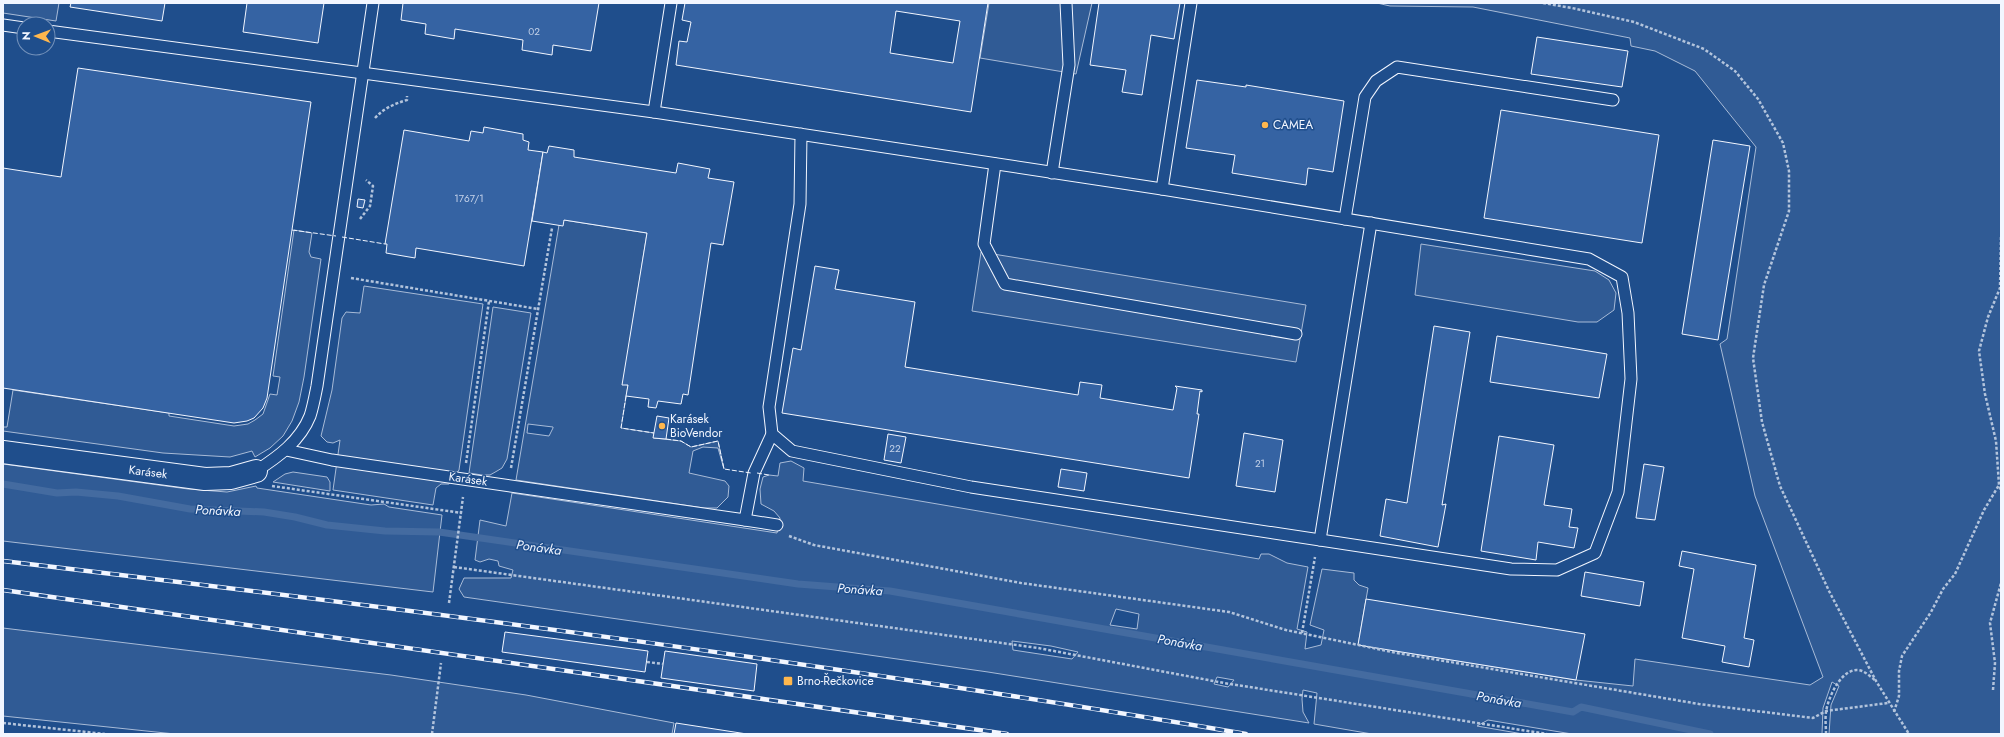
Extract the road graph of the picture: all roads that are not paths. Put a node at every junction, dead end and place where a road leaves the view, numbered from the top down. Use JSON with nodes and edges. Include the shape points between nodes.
{"nodes":[{"id":1,"x":373,"y":3,"type":"edge"},
{"id":2,"x":671,"y":3,"type":"edge"},
{"id":3,"x":1066,"y":3,"type":"edge"},
{"id":4,"x":1191,"y":3,"type":"edge"},
{"id":5,"x":3,"y":25,"type":"edge"},
{"id":6,"x":16,"y":27,"type":"edge"},
{"id":7,"x":56,"y":33,"type":"edge"},
{"id":8,"x":363,"y":75,"type":"junction"},
{"id":9,"x":1613,"y":100,"type":"dead end"},
{"id":10,"x":654,"y":112,"type":"junction"},
{"id":11,"x":801,"y":134,"type":"junction"},
{"id":12,"x":995,"y":164,"type":"junction"},
{"id":13,"x":1052,"y":172,"type":"junction"},
{"id":14,"x":1162,"y":189,"type":"junction"},
{"id":15,"x":1345,"y":219,"type":"junction"},
{"id":16,"x":1370,"y":223,"type":"junction"},
{"id":17,"x":1296,"y":334,"type":"dead end"},
{"id":18,"x":772,"y":434,"type":"junction"},
{"id":19,"x":286,"y":450,"type":"junction"},
{"id":20,"x":3,"y":452,"type":"edge"},
{"id":21,"x":256,"y":471,"type":"joint"},
{"id":22,"x":745,"y":520,"type":"junction"},
{"id":23,"x":777,"y":525,"type":"road end"},
{"id":24,"x":1320,"y":540,"type":"junction"}],
"edges":[{"from":1,"to":8,"type":"lane","name":"Karásek"},
{"from":2,"to":10,"type":"lane"},
{"from":3,"to":13,"type":"lane","via":[[1069,65]]},
{"from":4,"to":14,"type":"lane"},
{"from":5,"to":6,"type":"lane"},
{"from":7,"to":8,"type":"lane"},
{"from":8,"to":10,"type":"lane"},
{"from":8,"to":19,"type":"lane","name":"Karásek","via":[[317,386],[310,416],[300,434]]},
{"from":9,"to":15,"type":"lane","via":[[1398,67],[1376,81],[1365,97]]},
{"from":10,"to":11,"type":"lane"},
{"from":11,"to":12,"type":"lane"},
{"from":11,"to":18,"type":"lane","via":[[800,204],[769,407]]},
{"from":12,"to":13,"type":"lane"},
{"from":12,"to":17,"type":"lane","via":[[984,244],[1005,284]]},
{"from":13,"to":14,"type":"lane"},
{"from":14,"to":15,"type":"lane"},
{"from":15,"to":16,"type":"lane"},
{"from":16,"to":24,"type":"lane"},
{"from":16,"to":24,"type":"lane","via":[[1589,259],[1622,277],[1628,314],[1631,379],[1618,492],[1595,553],[1557,570],[1511,569]]},
{"from":18,"to":22,"type":"lane","via":[[754,473]]},
{"from":18,"to":24,"type":"lane","via":[[792,452],[971,487]]},
{"from":19,"to":21,"type":"lane","name":"Karásek"},
{"from":19,"to":22,"type":"lane","name":"Karásek","via":[[332,460]]},
{"from":20,"to":21,"type":"street","name":"Karásek","via":[[205,479],[231,478]]},
{"from":22,"to":23,"type":"lane","name":"Karásek"}]}
